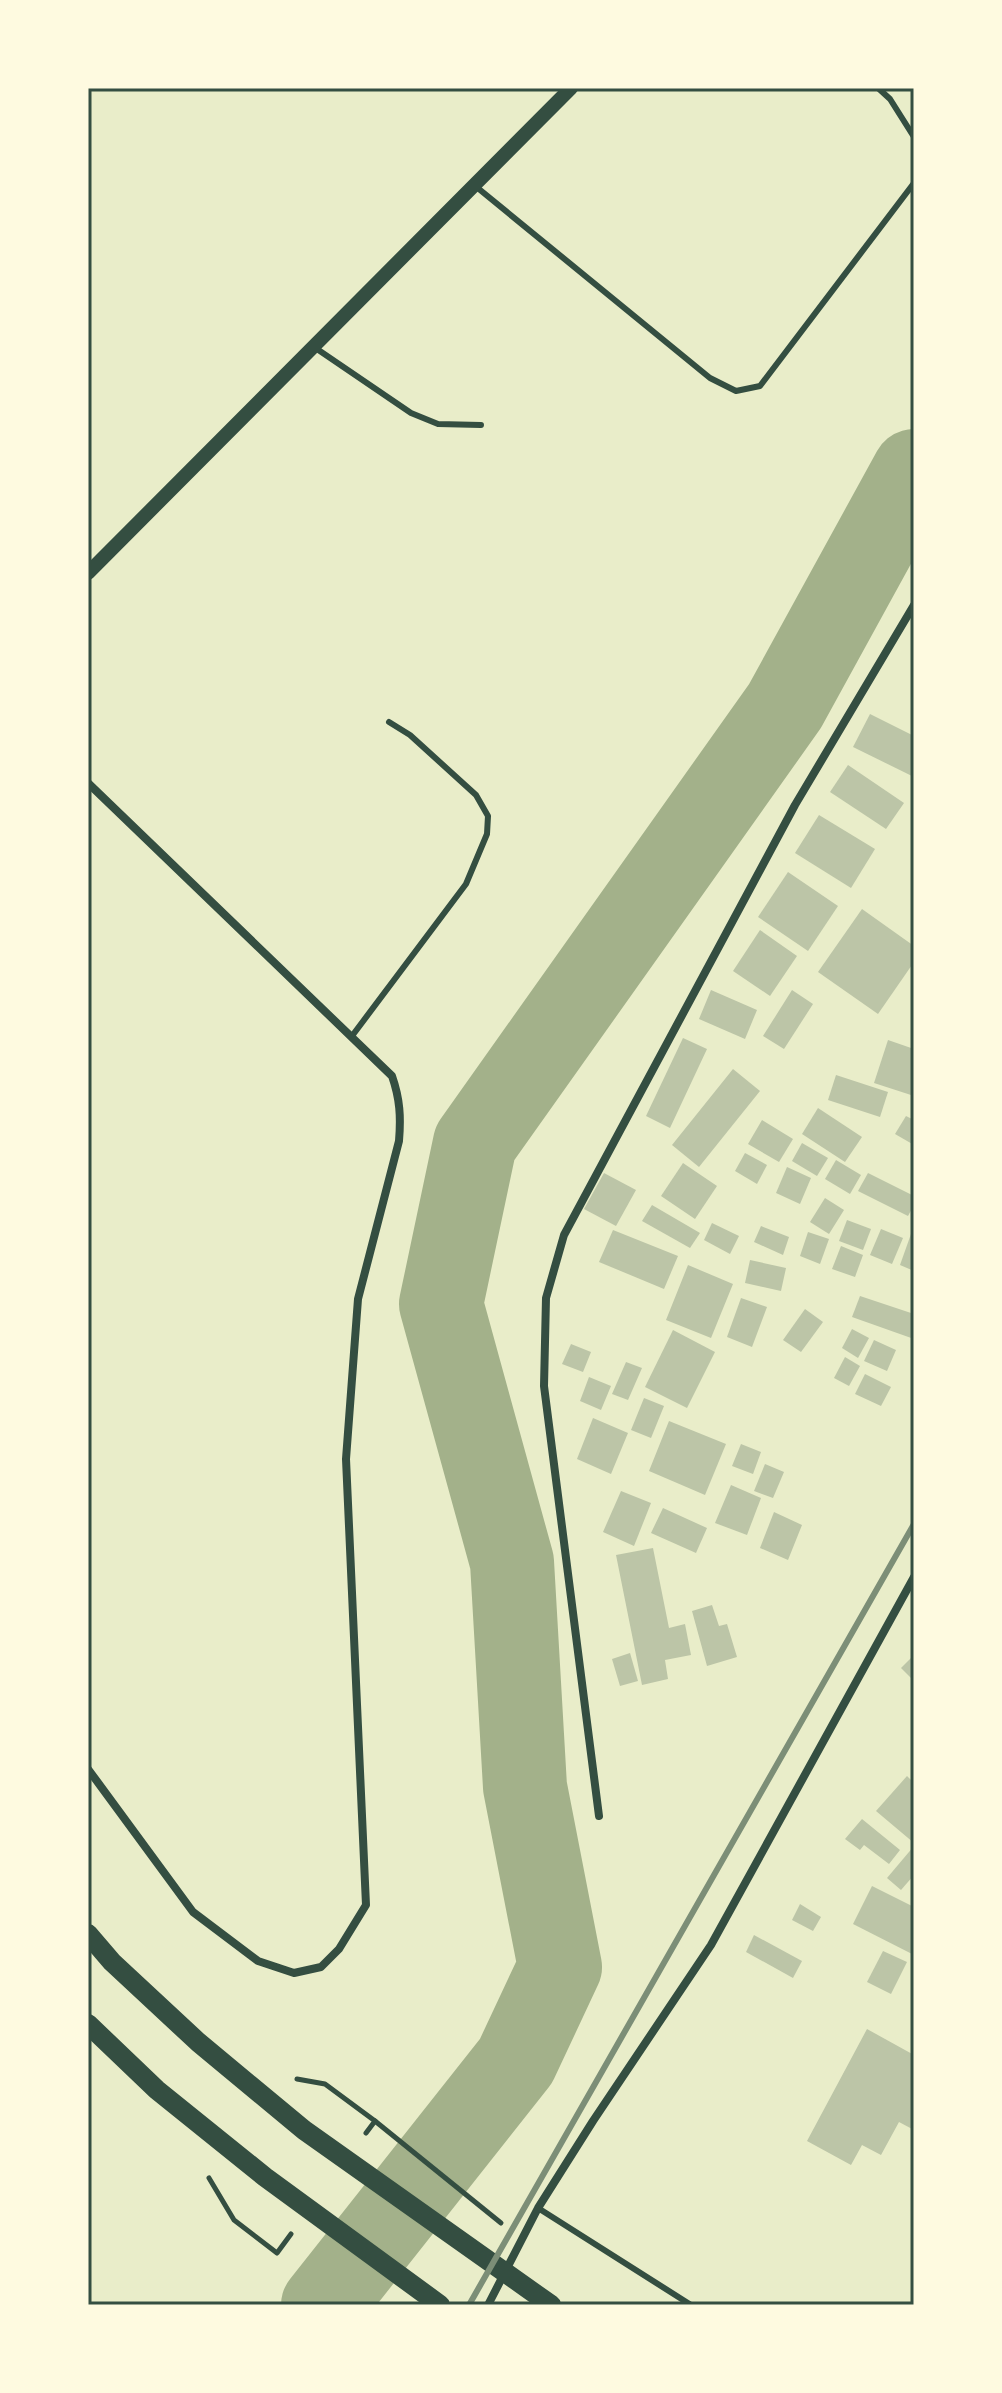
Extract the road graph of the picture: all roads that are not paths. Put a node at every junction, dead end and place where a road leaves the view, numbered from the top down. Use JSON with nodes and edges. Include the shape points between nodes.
{"nodes":[{"id":1,"x":571,"y":88,"type":"edge"},
{"id":2,"x":878,"y":88,"type":"edge"},
{"id":3,"x":914,"y":137,"type":"edge"},
{"id":4,"x":914,"y":183,"type":"edge"},
{"id":5,"x":474,"y":185,"type":"junction"},
{"id":6,"x":314,"y":347,"type":"junction"},
{"id":7,"x":481,"y":425,"type":"dead end"},
{"id":8,"x":88,"y":573,"type":"edge"},
{"id":9,"x":914,"y":605,"type":"edge"},
{"id":10,"x":389,"y":722,"type":"dead end"},
{"id":11,"x":88,"y":783,"type":"edge"},
{"id":12,"x":352,"y":1036,"type":"junction"},
{"id":13,"x":914,"y":1577,"type":"edge"},
{"id":14,"x":88,"y":1769,"type":"edge"},
{"id":15,"x":599,"y":1816,"type":"dead end"},
{"id":16,"x":88,"y":1934,"type":"edge"},
{"id":17,"x":88,"y":2024,"type":"edge"},
{"id":18,"x":538,"y":2208,"type":"junction"},
{"id":19,"x":550,"y":2304,"type":"edge"},
{"id":20,"x":440,"y":2305,"type":"edge"},
{"id":21,"x":488,"y":2305,"type":"edge"},
{"id":22,"x":691,"y":2305,"type":"edge"}],
"edges":[{"from":1,"to":5,"type":"street"},
{"from":2,"to":3,"type":"lane"},
{"from":4,"to":5,"type":"lane","via":[[760,386],[736,391],[710,378]]},
{"from":5,"to":6,"type":"street"},
{"from":6,"to":7,"type":"lane","via":[[411,413],[438,424]]},
{"from":6,"to":8,"type":"street"},
{"from":9,"to":15,"type":"street","via":[[795,805],[564,1235],[546,1298],[544,1386]]},
{"from":10,"to":12,"type":"lane","via":[[476,795],[488,816],[487,834],[466,884]]},
{"from":11,"to":12,"type":"street"},
{"from":12,"to":14,"type":"street","via":[[392,1076],[401,1122],[358,1299],[346,1459],[366,1905],[321,1967],[294,1973],[258,1961],[193,1912]]},
{"from":13,"to":18,"type":"street","via":[[711,1945]]},
{"from":16,"to":19,"type":"main road","via":[[198,2042],[304,2130]]},
{"from":17,"to":20,"type":"main road","via":[[157,2090],[265,2177]]},
{"from":18,"to":21,"type":"street"},
{"from":18,"to":22,"type":"lane"}]}
